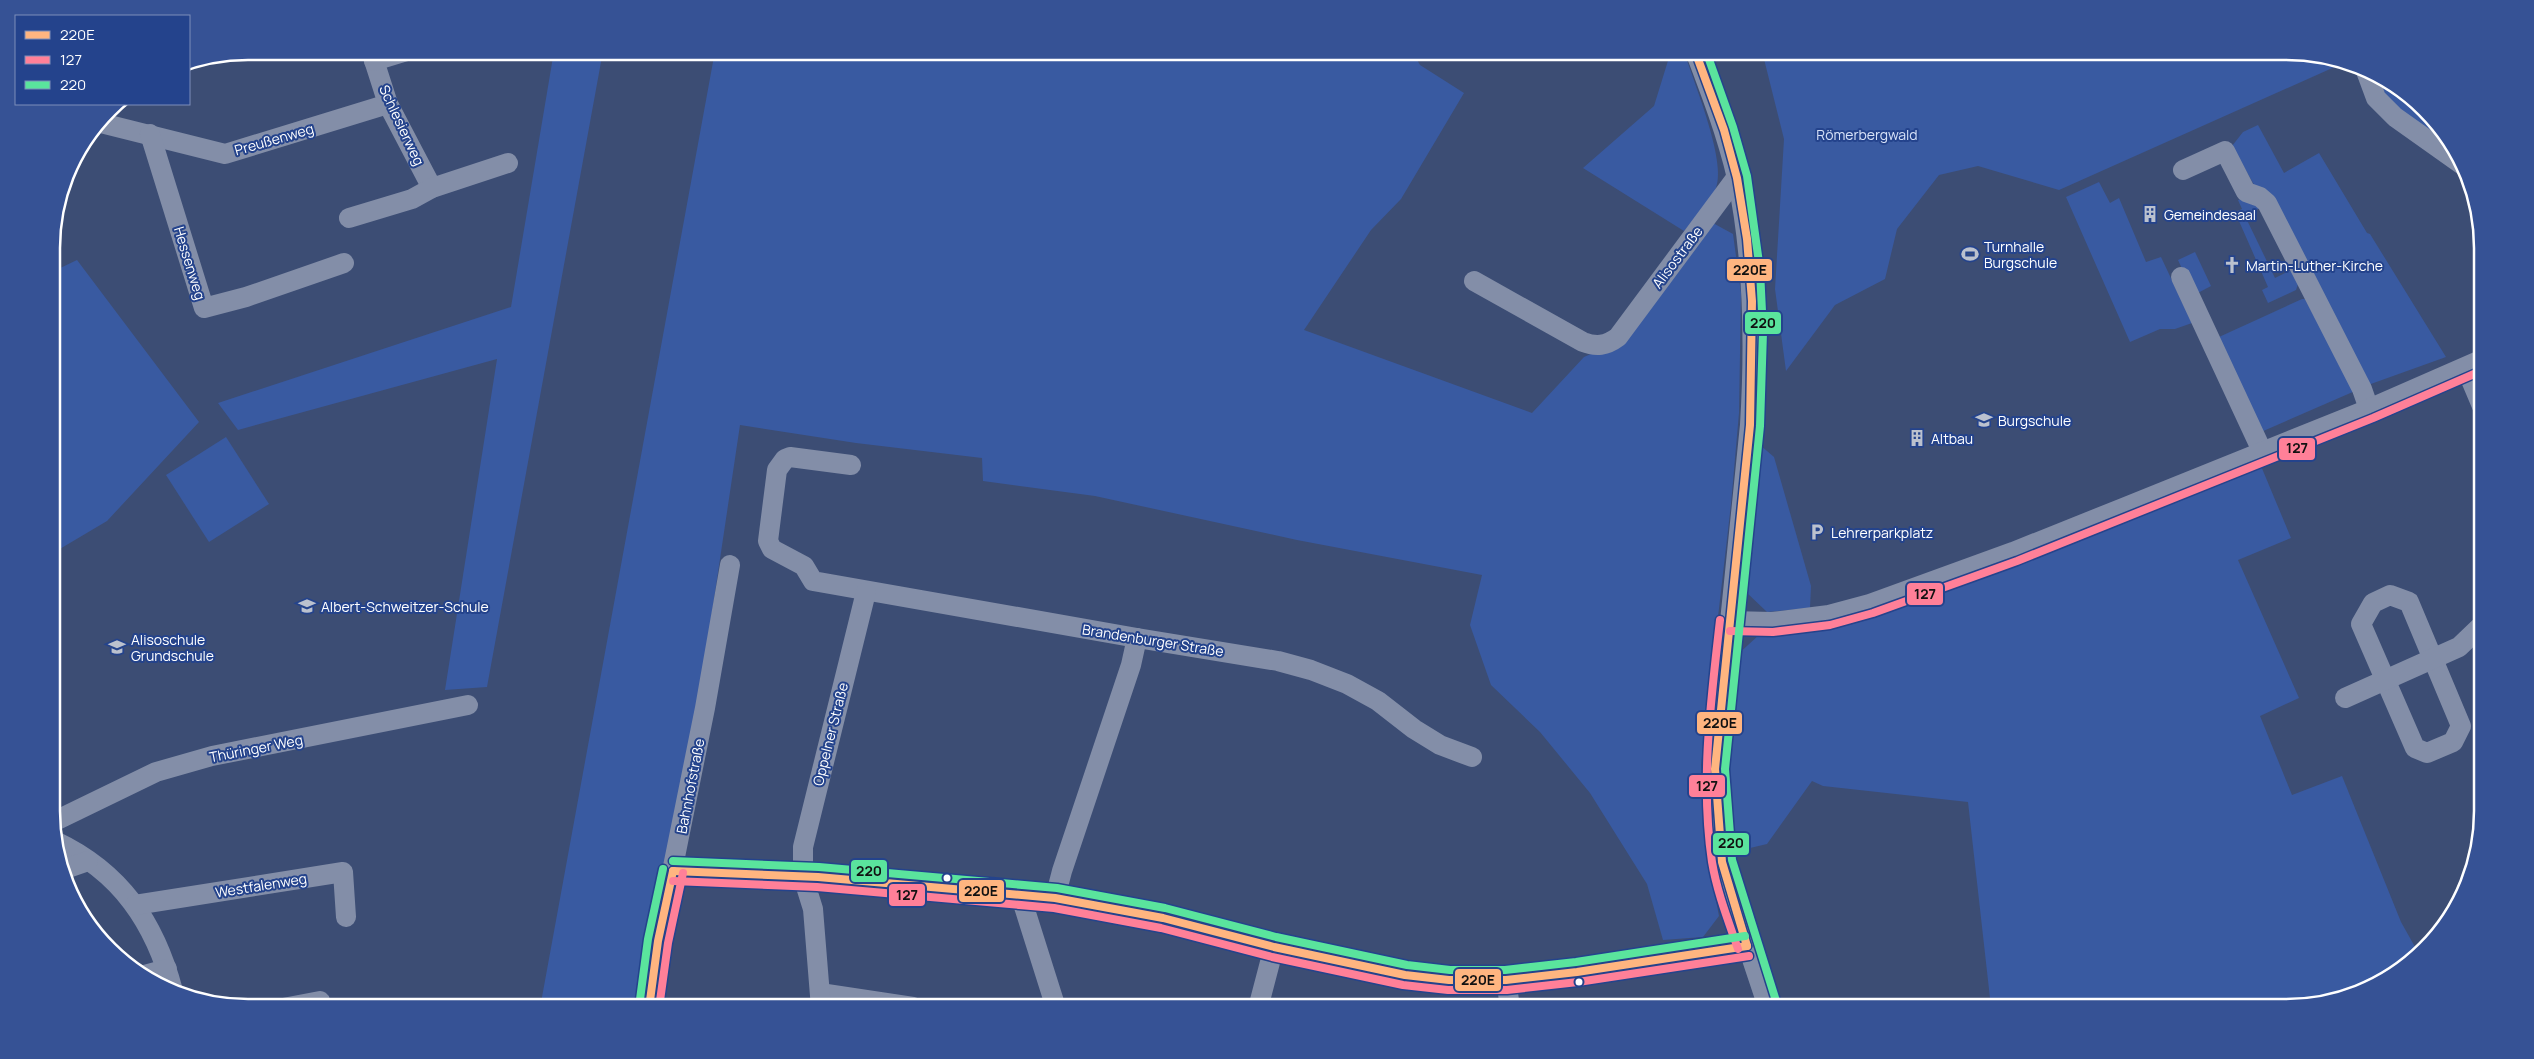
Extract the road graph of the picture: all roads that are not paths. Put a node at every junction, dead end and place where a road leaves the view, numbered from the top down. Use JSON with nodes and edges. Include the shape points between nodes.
{"nodes":[{"id":1,"x":374,"y":60,"type":"edge"},
{"id":2,"x":1698,"y":60,"type":"edge"},
{"id":3,"x":2369,"y":79,"type":"edge"},
{"id":4,"x":388,"y":104,"type":"junction"},
{"id":5,"x":107,"y":124,"type":"edge"},
{"id":6,"x":150,"y":134,"type":"junction"},
{"id":7,"x":2450,"y":156,"type":"edge"},
{"id":8,"x":508,"y":163,"type":"dead end"},
{"id":9,"x":2183,"y":170,"type":"dead end"},
{"id":10,"x":1736,"y":178,"type":"junction"},
{"id":11,"x":432,"y":188,"type":"junction"},
{"id":12,"x":350,"y":218,"type":"dead end"},
{"id":13,"x":344,"y":263,"type":"dead end"},
{"id":14,"x":2181,"y":277,"type":"dead end"},
{"id":15,"x":1474,"y":280,"type":"dead end"},
{"id":16,"x":2474,"y":364,"type":"edge"},
{"id":17,"x":2369,"y":409,"type":"junction"},
{"id":18,"x":2262,"y":452,"type":"junction"},
{"id":19,"x":851,"y":465,"type":"dead end"},
{"id":20,"x":730,"y":565,"type":"dead end"},
{"id":21,"x":866,"y":592,"type":"junction"},
{"id":22,"x":1730,"y":621,"type":"junction"},
{"id":23,"x":2474,"y":633,"type":"edge"},
{"id":24,"x":1137,"y":638,"type":"junction"},
{"id":25,"x":2434,"y":660,"type":"junction"},
{"id":26,"x":2386,"y":682,"type":"junction"},
{"id":27,"x":2346,"y":698,"type":"dead end"},
{"id":28,"x":468,"y":706,"type":"dead end"},
{"id":29,"x":1472,"y":757,"type":"dead end"},
{"id":30,"x":60,"y":819,"type":"edge"},
{"id":31,"x":64,"y":846,"type":"edge"},
{"id":32,"x":88,"y":861,"type":"junction"},
{"id":33,"x":69,"y":868,"type":"edge"},
{"id":34,"x":673,"y":871,"type":"junction"},
{"id":35,"x":803,"y":877,"type":"junction"},
{"id":36,"x":1020,"y":894,"type":"junction"},
{"id":37,"x":1055,"y":898,"type":"junction"},
{"id":38,"x":135,"y":905,"type":"junction"},
{"id":39,"x":346,"y":917,"type":"dead end"},
{"id":40,"x":1747,"y":946,"type":"junction"},
{"id":41,"x":1274,"y":947,"type":"junction"},
{"id":42,"x":167,"y":969,"type":"junction"},
{"id":43,"x":152,"y":973,"type":"edge"},
{"id":44,"x":1506,"y":980,"type":"junction"},
{"id":45,"x":170,"y":982,"type":"edge"},
{"id":46,"x":650,"y":999,"type":"edge"},
{"id":47,"x":821,"y":999,"type":"edge"},
{"id":48,"x":1053,"y":999,"type":"edge"},
{"id":49,"x":1260,"y":999,"type":"edge"},
{"id":50,"x":1509,"y":999,"type":"edge"},
{"id":51,"x":1765,"y":999,"type":"edge"}],
"edges":[{"from":1,"to":4,"type":"street","name":"Schlesierweg"},
{"from":2,"to":10,"type":"street","via":[[1715,103]]},
{"from":3,"to":7,"type":"street","via":[[2376,98],[2395,117]]},
{"from":4,"to":6,"type":"street","name":"Preußenweg","via":[[225,154]]},
{"from":4,"to":11,"type":"street","name":"Schlesierweg"},
{"from":5,"to":6,"type":"street","name":"Preußenweg"},
{"from":6,"to":13,"type":"street","name":"Hessenweg","via":[[204,308]]},
{"from":8,"to":11,"type":"street"},
{"from":9,"to":17,"type":"street","via":[[2225,151],[2246,192],[2267,203],[2358,380]]},
{"from":10,"to":15,"type":"street","name":"Alisostraße","via":[[1618,337],[1602,345],[1592,346],[1583,342]]},
{"from":10,"to":22,"type":"street","via":[[1746,232],[1754,369]]},
{"from":11,"to":12,"type":"street","via":[[412,199]]},
{"from":14,"to":18,"type":"street"},
{"from":16,"to":17,"type":"street"},
{"from":17,"to":18,"type":"street"},
{"from":18,"to":22,"type":"street","via":[[2013,552],[1870,604],[1829,616],[1772,622]]},
{"from":19,"to":21,"type":"street","name":"Brandenburger Straße","via":[[785,459],[778,470],[768,541],[772,549],[804,566],[813,581]]},
{"from":20,"to":34,"type":"street","name":"Bahnhofstraße"},
{"from":21,"to":24,"type":"street","name":"Brandenburger Straße"},
{"from":21,"to":35,"type":"street","name":"Oppelner Straße","via":[[805,838]]},
{"from":22,"to":40,"type":"street","via":[[1715,769],[1717,818],[1722,862]]},
{"from":23,"to":25,"type":"street","via":[[2460,647]]},
{"from":24,"to":29,"type":"street","name":"Brandenburger Straße","via":[[1278,661],[1312,670],[1378,701],[1440,745]]},
{"from":24,"to":37,"type":"street","via":[[1126,682]]},
{"from":25,"to":26,"type":"street"},
{"from":25,"to":26,"type":"street","via":[[2409,602],[2390,595],[2373,603],[2361,624]]},
{"from":25,"to":26,"type":"street","via":[[2460,726],[2453,742],[2427,753],[2415,748]]},
{"from":26,"to":27,"type":"street"},
{"from":28,"to":30,"type":"street","name":"Thüringer Weg","via":[[212,756],[156,772]]},
{"from":31,"to":32,"type":"street"},
{"from":32,"to":33,"type":"street"},
{"from":32,"to":38,"type":"street","via":[[104,872]]},
{"from":34,"to":35,"type":"street"},
{"from":34,"to":46,"type":"street","name":"Bahnhofstraße"},
{"from":35,"to":36,"type":"street"},
{"from":35,"to":47,"type":"street","via":[[813,909]]},
{"from":36,"to":37,"type":"street"},
{"from":36,"to":48,"type":"street"},
{"from":37,"to":41,"type":"street","via":[[1163,918]]},
{"from":38,"to":39,"type":"street","name":"Westfalenweg","via":[[343,872]]},
{"from":38,"to":42,"type":"street","via":[[159,946]]},
{"from":40,"to":44,"type":"street"},
{"from":40,"to":51,"type":"street"},
{"from":41,"to":44,"type":"street","via":[[1405,976]]},
{"from":41,"to":49,"type":"street"},
{"from":42,"to":43,"type":"street"},
{"from":42,"to":45,"type":"street"},
{"from":44,"to":50,"type":"street"}]}
